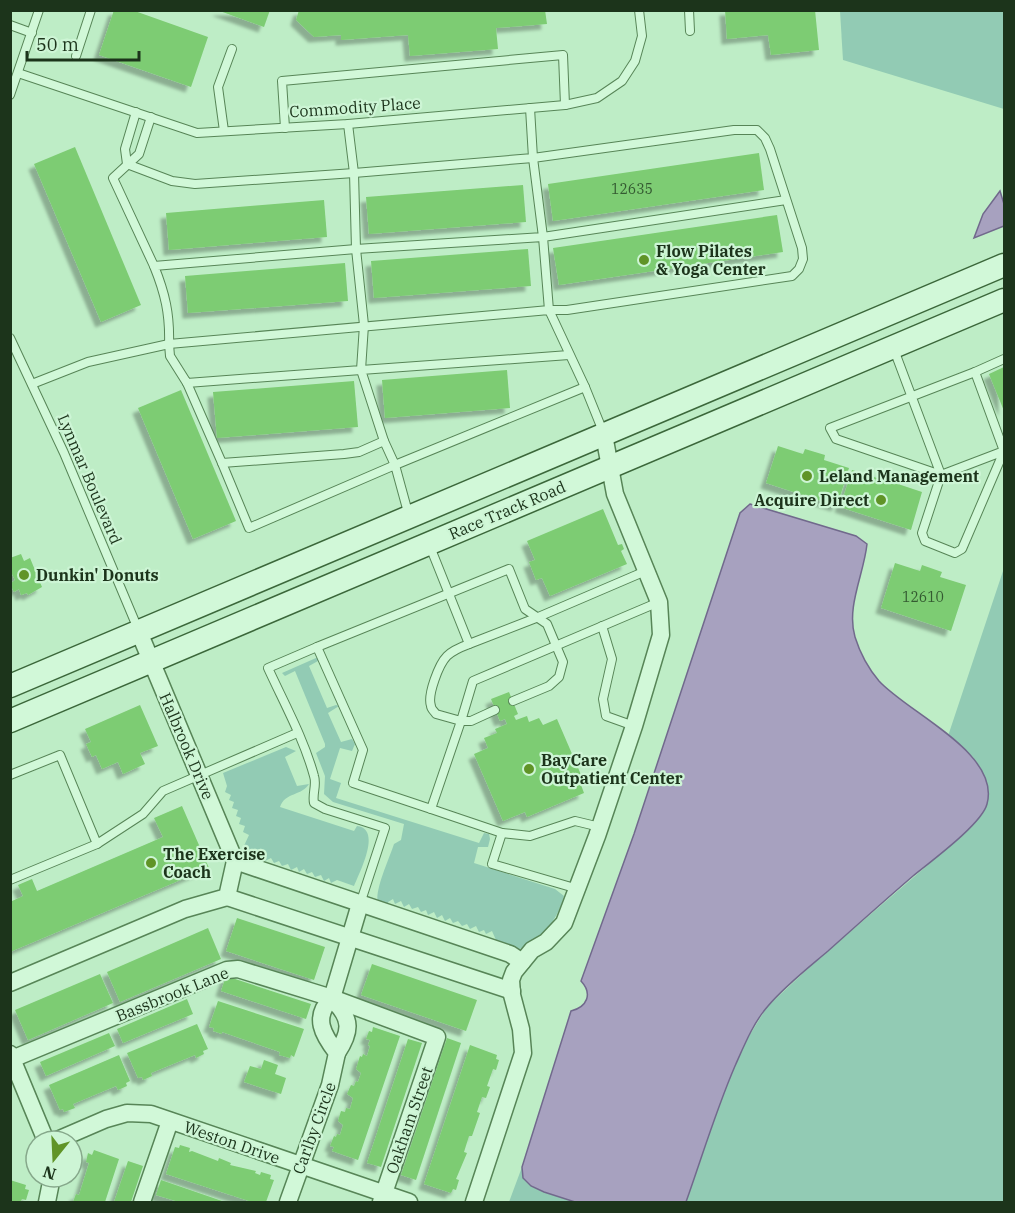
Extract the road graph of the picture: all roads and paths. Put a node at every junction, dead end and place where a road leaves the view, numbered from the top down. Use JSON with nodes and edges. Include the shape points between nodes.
{"nodes":[{"id":1,"x":39,"y":10,"type":"edge"},
{"id":2,"x":92,"y":10,"type":"edge"},
{"id":3,"x":639,"y":10,"type":"edge"},
{"id":4,"x":689,"y":10,"type":"edge"},
{"id":5,"x":10,"y":25,"type":"edge"},
{"id":6,"x":690,"y":31,"type":"dead end"},
{"id":7,"x":32,"y":33,"type":"junction"},
{"id":8,"x":232,"y":49,"type":"dead end"},
{"id":9,"x":76,"y":56,"type":"dead end"},
{"id":10,"x":18,"y":74,"type":"junction"},
{"id":11,"x":10,"y":95,"type":"edge"},
{"id":12,"x":565,"y":105,"type":"junction"},
{"id":13,"x":530,"y":108,"type":"junction"},
{"id":14,"x":136,"y":112,"type":"junction"},
{"id":15,"x":151,"y":117,"type":"junction"},
{"id":16,"x":348,"y":124,"type":"junction"},
{"id":17,"x":285,"y":128,"type":"junction"},
{"id":18,"x":224,"y":131,"type":"junction"},
{"id":19,"x":533,"y":158,"type":"junction"},
{"id":20,"x":127,"y":164,"type":"junction"},
{"id":21,"x":354,"y":173,"type":"junction"},
{"id":22,"x":786,"y":200,"type":"junction"},
{"id":23,"x":543,"y":237,"type":"junction"},
{"id":24,"x":356,"y":249,"type":"junction"},
{"id":25,"x":1005,"y":265,"type":"edge"},
{"id":26,"x":154,"y":266,"type":"junction"},
{"id":27,"x":1005,"y":300,"type":"edge"},
{"id":28,"x":549,"y":309,"type":"junction"},
{"id":29,"x":881,"y":317,"type":"junction"},
{"id":30,"x":364,"y":325,"type":"junction"},
{"id":31,"x":11,"y":342,"type":"edge"},
{"id":32,"x":169,"y":344,"type":"junction"},
{"id":33,"x":893,"y":347,"type":"junction"},
{"id":34,"x":569,"y":355,"type":"junction"},
{"id":35,"x":1005,"y":359,"type":"edge"},
{"id":36,"x":361,"y":370,"type":"junction"},
{"id":37,"x":975,"y":372,"type":"junction"},
{"id":38,"x":187,"y":383,"type":"junction"},
{"id":39,"x":32,"y":384,"type":"junction"},
{"id":40,"x":585,"y":387,"type":"junction"},
{"id":41,"x":913,"y":396,"type":"junction"},
{"id":42,"x":604,"y":435,"type":"junction"},
{"id":43,"x":384,"y":441,"type":"junction"},
{"id":44,"x":1004,"y":451,"type":"edge"},
{"id":45,"x":222,"y":463,"type":"junction"},
{"id":46,"x":394,"y":465,"type":"junction"},
{"id":47,"x":610,"y":466,"type":"junction"},
{"id":48,"x":941,"y":476,"type":"junction"},
{"id":49,"x":409,"y":517,"type":"junction"},
{"id":50,"x":429,"y":544,"type":"junction"},
{"id":51,"x":648,"y":570,"type":"junction"},
{"id":52,"x":448,"y":594,"type":"junction"},
{"id":53,"x":659,"y":602,"type":"junction"},
{"id":54,"x":536,"y":618,"type":"junction"},
{"id":55,"x":602,"y":626,"type":"junction"},
{"id":56,"x":139,"y":632,"type":"junction"},
{"id":57,"x":469,"y":644,"type":"junction"},
{"id":58,"x":557,"y":645,"type":"junction"},
{"id":59,"x":317,"y":647,"type":"junction"},
{"id":60,"x":151,"y":661,"type":"junction"},
{"id":61,"x":10,"y":686,"type":"edge"},
{"id":62,"x":513,"y":701,"type":"dead end"},
{"id":63,"x":495,"y":710,"type":"dead end"},
{"id":64,"x":10,"y":721,"type":"edge"},
{"id":65,"x":461,"y":721,"type":"junction"},
{"id":66,"x":634,"y":726,"type":"junction"},
{"id":67,"x":297,"y":733,"type":"junction"},
{"id":68,"x":10,"y":775,"type":"edge"},
{"id":69,"x":198,"y":775,"type":"junction"},
{"id":70,"x":431,"y":809,"type":"junction"},
{"id":71,"x":600,"y":827,"type":"junction"},
{"id":72,"x":502,"y":832,"type":"junction"},
{"id":73,"x":97,"y":844,"type":"junction"},
{"id":74,"x":235,"y":861,"type":"junction"},
{"id":75,"x":10,"y":880,"type":"edge"},
{"id":76,"x":578,"y":889,"type":"junction"},
{"id":77,"x":227,"y":897,"type":"junction"},
{"id":78,"x":360,"y":904,"type":"junction"},
{"id":79,"x":349,"y":937,"type":"junction"},
{"id":80,"x":522,"y":962,"type":"junction"},
{"id":81,"x":10,"y":984,"type":"edge"},
{"id":82,"x":512,"y":991,"type":"junction"},
{"id":83,"x":332,"y":998,"type":"junction"},
{"id":84,"x":437,"y":1037,"type":"joint"},
{"id":85,"x":338,"y":1053,"type":"junction"},
{"id":86,"x":11,"y":1057,"type":"edge"},
{"id":87,"x":170,"y":1121,"type":"junction"},
{"id":88,"x":41,"y":1129,"type":"edge"},
{"id":89,"x":83,"y":1129,"type":"edge"},
{"id":90,"x":300,"y":1165,"type":"junction"},
{"id":91,"x":382,"y":1198,"type":"edge"},
{"id":92,"x":144,"y":1202,"type":"edge"},
{"id":93,"x":288,"y":1203,"type":"edge"},
{"id":94,"x":409,"y":1203,"type":"edge"},
{"id":95,"x":474,"y":1203,"type":"edge"}],
"edges":[{"from":1,"to":7,"type":"lane"},
{"from":2,"to":9,"type":"lane"},
{"from":3,"to":12,"type":"lane","name":"Commodity Place","via":[[642,36],[635,61],[621,81],[597,98]]},
{"from":4,"to":6,"type":"lane"},
{"from":5,"to":7,"type":"lane"},
{"from":7,"to":10,"type":"lane"},
{"from":8,"to":18,"type":"lane","via":[[218,87]]},
{"from":10,"to":11,"type":"lane"},
{"from":10,"to":14,"type":"lane","name":"Commodity Place"},
{"from":12,"to":13,"type":"lane","name":"Commodity Place"},
{"from":12,"to":17,"type":"lane","via":[[563,54],[282,81]]},
{"from":13,"to":16,"type":"lane","name":"Commodity Place"},
{"from":13,"to":19,"type":"lane"},
{"from":14,"to":15,"type":"lane","name":"Commodity Place"},
{"from":14,"to":20,"type":"lane","via":[[125,149]]},
{"from":15,"to":18,"type":"lane","name":"Commodity Place","via":[[197,133]]},
{"from":15,"to":20,"type":"lane","via":[[139,154]]},
{"from":16,"to":17,"type":"lane","name":"Commodity Place"},
{"from":16,"to":21,"type":"lane"},
{"from":17,"to":18,"type":"lane","name":"Commodity Place"},
{"from":19,"to":21,"type":"lane"},
{"from":19,"to":22,"type":"lane","via":[[756,130],[765,138]]},
{"from":19,"to":23,"type":"lane"},
{"from":20,"to":21,"type":"lane","via":[[172,181],[195,184]]},
{"from":20,"to":26,"type":"lane","via":[[113,178]]},
{"from":21,"to":24,"type":"lane"},
{"from":22,"to":23,"type":"lane"},
{"from":22,"to":28,"type":"lane","via":[[803,259],[792,276],[567,310]]},
{"from":23,"to":24,"type":"lane"},
{"from":23,"to":28,"type":"lane"},
{"from":24,"to":26,"type":"lane"},
{"from":24,"to":30,"type":"lane"},
{"from":25,"to":29,"type":"main road","name":"Race Track Road"},
{"from":26,"to":32,"type":"lane","via":[[165,294]]},
{"from":27,"to":33,"type":"main road","name":"Race Track Road"},
{"from":28,"to":30,"type":"lane"},
{"from":28,"to":34,"type":"lane"},
{"from":29,"to":33,"type":"main road"},
{"from":29,"to":42,"type":"main road","name":"Race Track Road"},
{"from":30,"to":32,"type":"lane"},
{"from":30,"to":36,"type":"lane"},
{"from":31,"to":39,"type":"lane","name":"Lynmar Boulevard"},
{"from":32,"to":38,"type":"lane","via":[[170,356]]},
{"from":32,"to":39,"type":"lane","via":[[88,362]]},
{"from":33,"to":41,"type":"lane"},
{"from":33,"to":47,"type":"main road","name":"Race Track Road"},
{"from":34,"to":36,"type":"lane"},
{"from":34,"to":40,"type":"lane"},
{"from":35,"to":37,"type":"lane"},
{"from":36,"to":38,"type":"lane"},
{"from":36,"to":43,"type":"lane"},
{"from":37,"to":41,"type":"lane"},
{"from":37,"to":44,"type":"lane"},
{"from":38,"to":45,"type":"lane"},
{"from":39,"to":56,"type":"lane","name":"Lynmar Boulevard"},
{"from":40,"to":42,"type":"lane"},
{"from":40,"to":46,"type":"lane"},
{"from":41,"to":48,"type":"lane"},
{"from":41,"to":48,"type":"lane","via":[[830,428],[836,439]]},
{"from":42,"to":47,"type":"street"},
{"from":42,"to":49,"type":"main road","name":"Race Track Road"},
{"from":43,"to":45,"type":"lane","via":[[359,452]]},
{"from":43,"to":46,"type":"lane"},
{"from":44,"to":48,"type":"lane"},
{"from":44,"to":48,"type":"lane","via":[[962,549],[955,553],[925,542],[922,533]]},
{"from":45,"to":46,"type":"lane","via":[[249,528]]},
{"from":46,"to":49,"type":"lane"},
{"from":47,"to":50,"type":"main road","name":"Race Track Road"},
{"from":47,"to":51,"type":"street","via":[[615,494]]},
{"from":49,"to":56,"type":"main road","name":"Race Track Road"},
{"from":50,"to":52,"type":"lane"},
{"from":50,"to":60,"type":"main road","name":"Race Track Road"},
{"from":51,"to":53,"type":"street"},
{"from":51,"to":54,"type":"lane"},
{"from":52,"to":54,"type":"lane","via":[[509,569],[525,609]]},
{"from":52,"to":57,"type":"lane"},
{"from":52,"to":59,"type":"lane"},
{"from":53,"to":55,"type":"lane"},
{"from":53,"to":66,"type":"street","via":[[659,647]]},
{"from":54,"to":57,"type":"lane"},
{"from":54,"to":58,"type":"lane","via":[[546,624]]},
{"from":55,"to":58,"type":"lane"},
{"from":55,"to":66,"type":"lane","via":[[612,659],[603,699],[606,716]]},
{"from":56,"to":60,"type":"street","name":"Halbrook Drive"},
{"from":56,"to":61,"type":"main road","name":"Race Track Road"},
{"from":57,"to":65,"type":"lane","via":[[444,659],[431,696],[430,706],[436,714]]},
{"from":58,"to":62,"type":"lane","via":[[563,662],[559,676],[549,686]]},
{"from":58,"to":65,"type":"lane","via":[[473,681]]},
{"from":59,"to":67,"type":"lane","via":[[268,668]]},
{"from":59,"to":70,"type":"lane","via":[[363,750],[353,783]]},
{"from":60,"to":64,"type":"main road","name":"Race Track Road"},
{"from":60,"to":69,"type":"street","name":"Halbrook Drive"},
{"from":63,"to":65,"type":"lane","via":[[471,721]]},
{"from":65,"to":70,"type":"lane"},
{"from":66,"to":71,"type":"street"},
{"from":67,"to":69,"type":"lane"},
{"from":67,"to":78,"type":"lane","via":[[315,779],[314,803],[385,828]]},
{"from":68,"to":73,"type":"lane","via":[[60,755]]},
{"from":69,"to":73,"type":"lane","via":[[163,791],[143,814]]},
{"from":69,"to":74,"type":"street","name":"Halbrook Drive"},
{"from":70,"to":72,"type":"lane"},
{"from":71,"to":72,"type":"lane","via":[[575,821],[530,836]]},
{"from":71,"to":76,"type":"street"},
{"from":72,"to":76,"type":"lane","via":[[492,864]]},
{"from":73,"to":75,"type":"lane"},
{"from":74,"to":77,"type":"street"},
{"from":74,"to":78,"type":"street"},
{"from":76,"to":80,"type":"street","via":[[564,923]]},
{"from":77,"to":79,"type":"street"},
{"from":77,"to":81,"type":"street","via":[[185,909]]},
{"from":78,"to":79,"type":"street"},
{"from":78,"to":80,"type":"street","via":[[510,954]]},
{"from":79,"to":82,"type":"street"},
{"from":79,"to":83,"type":"street"},
{"from":80,"to":82,"type":"street","via":[[511,980]]},
{"from":82,"to":95,"type":"street","via":[[523,1053]]},
{"from":83,"to":84,"type":"street","name":"Bassbrook Lane"},
{"from":83,"to":85,"type":"street","name":"Carlby Circle","via":[[346,1014],[348,1025]]},
{"from":83,"to":85,"type":"street","via":[[322,1011],[321,1022]]},
{"from":83,"to":86,"type":"street","name":"Bassbrook Lane","via":[[238,969],[227,970]]},
{"from":84,"to":91,"type":"street","name":"Oakham Street"},
{"from":85,"to":90,"type":"street","name":"Carlby Circle"},
{"from":86,"to":88,"type":"street"},
{"from":87,"to":89,"type":"street","name":"Weston Drive","via":[[151,1114],[127,1113]]},
{"from":87,"to":90,"type":"street","name":"Weston Drive"},
{"from":87,"to":92,"type":"street"},
{"from":90,"to":91,"type":"street","name":"Weston Drive"},
{"from":90,"to":93,"type":"street","name":"Carlby Circle"},
{"from":91,"to":94,"type":"street","name":"Weston Drive"}]}
